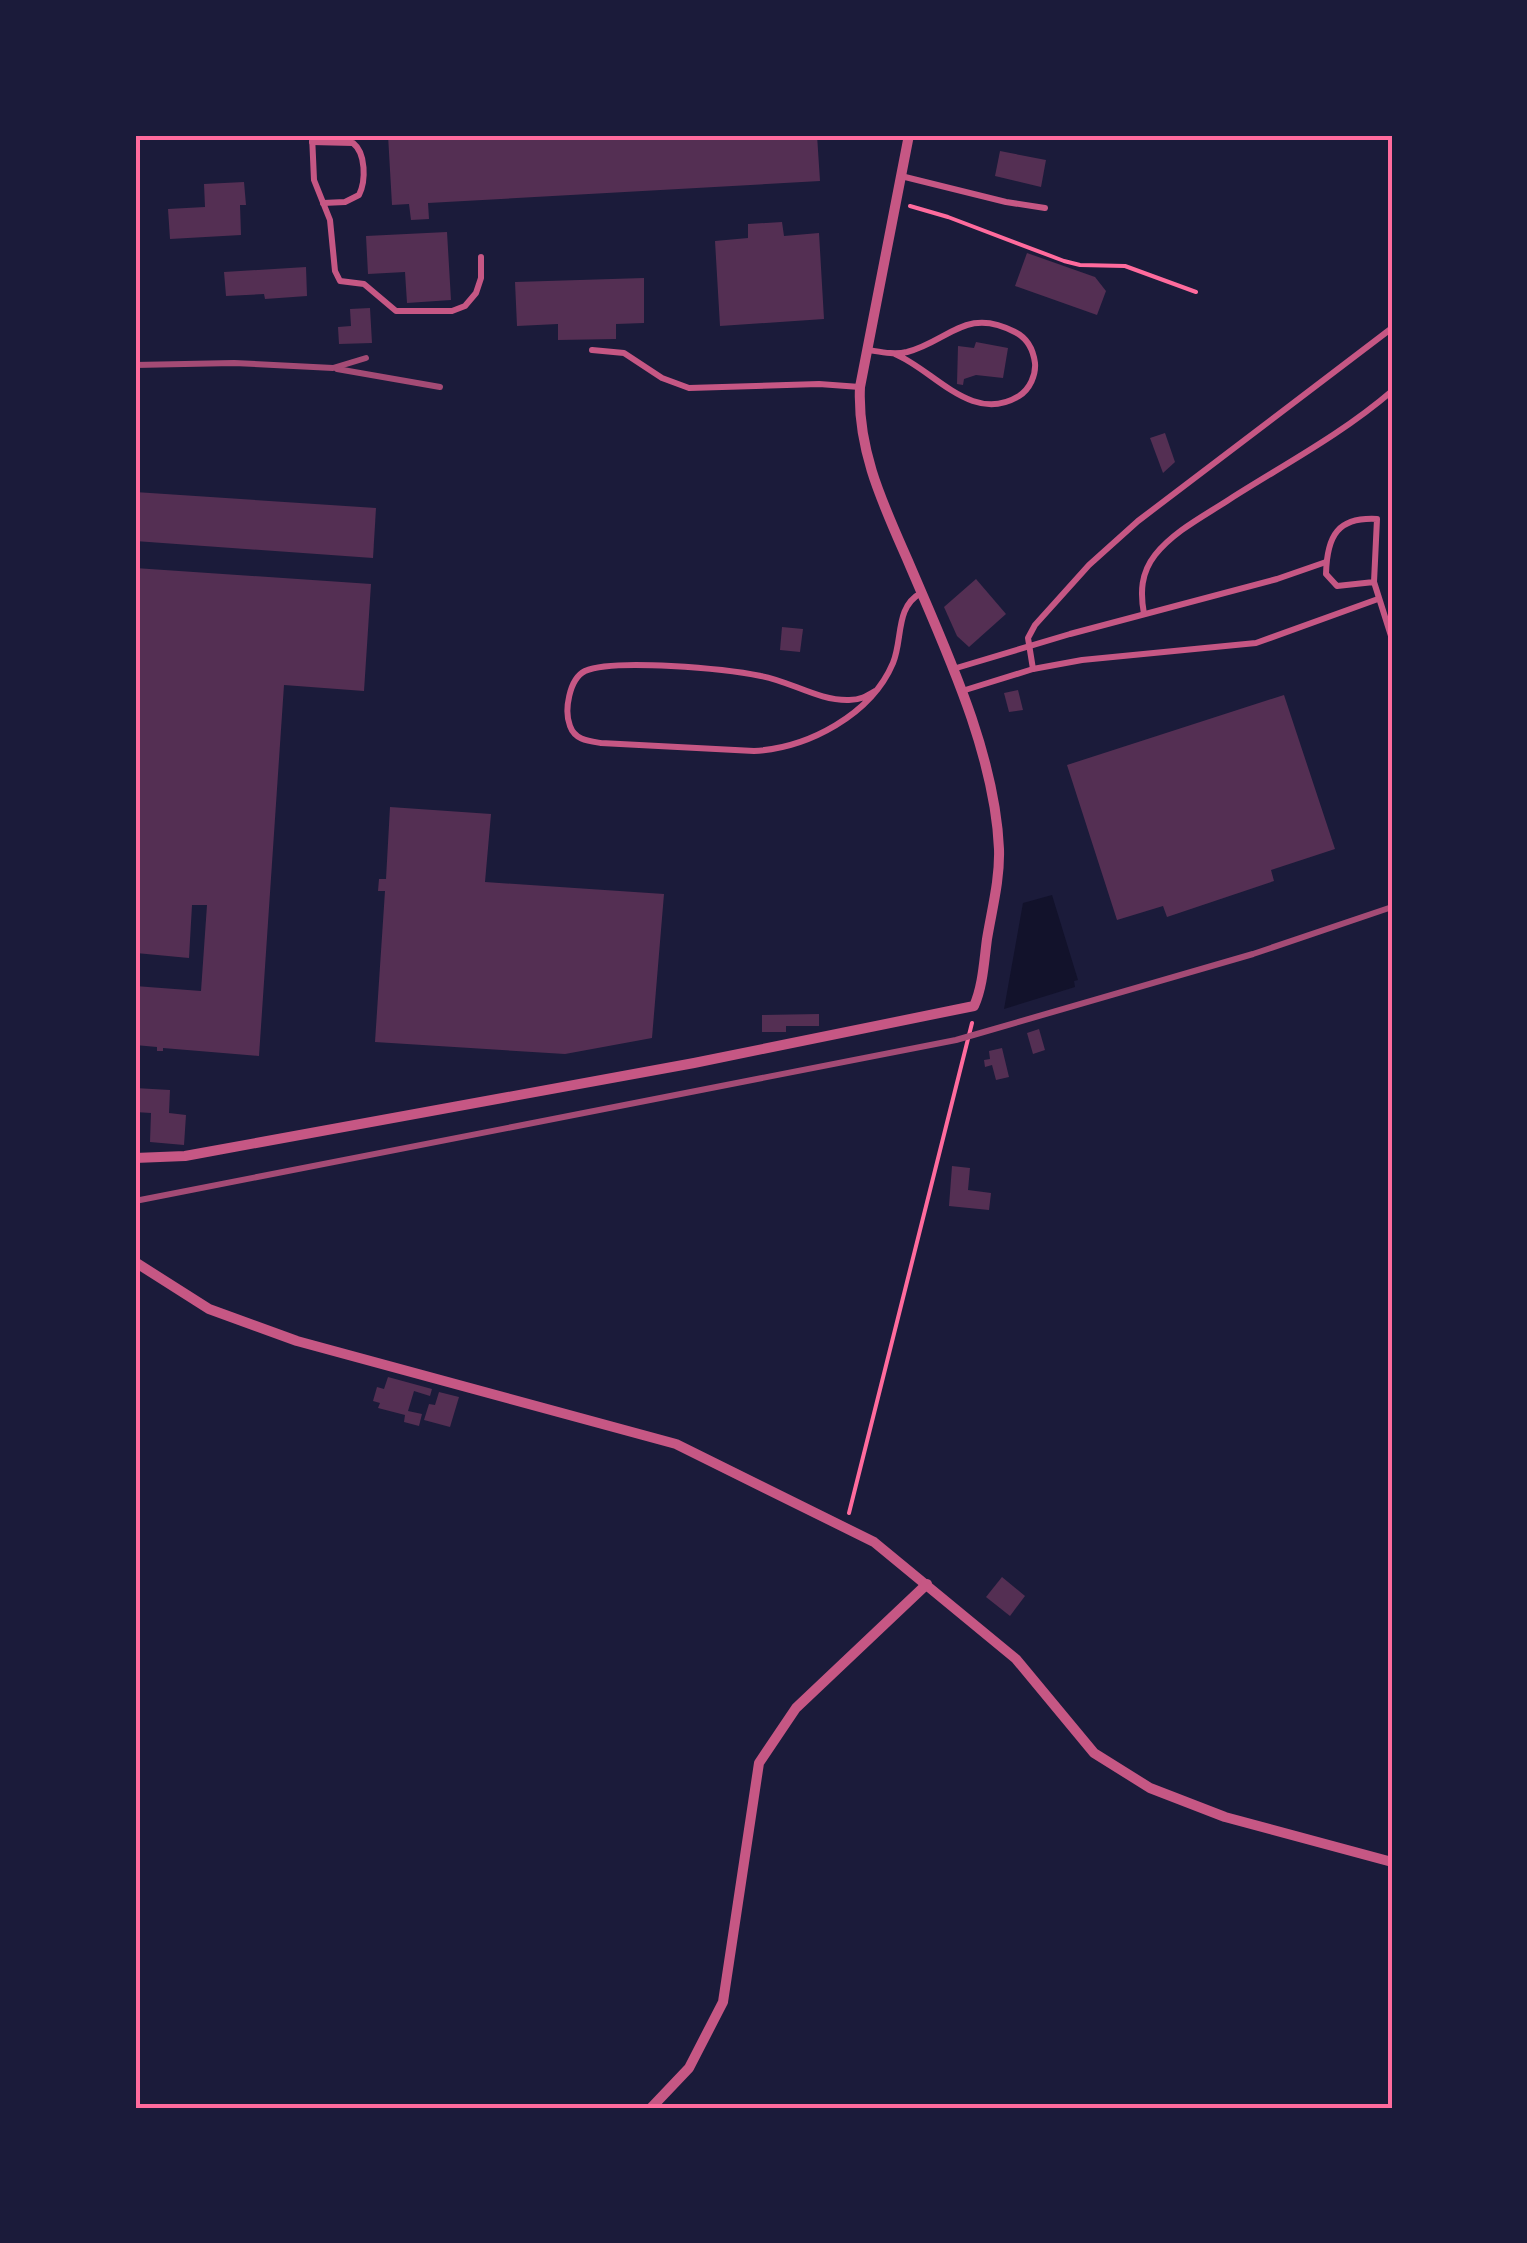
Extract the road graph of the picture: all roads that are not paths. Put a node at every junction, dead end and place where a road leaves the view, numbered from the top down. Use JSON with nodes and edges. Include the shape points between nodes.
{"nodes":[{"id":1,"x":909,"y":135,"type":"edge"},
{"id":2,"x":312,"y":139,"type":"edge"},
{"id":3,"x":901,"y":176,"type":"junction"},
{"id":4,"x":323,"y":203,"type":"junction"},
{"id":5,"x":1046,"y":208,"type":"dead end"},
{"id":6,"x":482,"y":257,"type":"dead end"},
{"id":7,"x":1392,"y":328,"type":"edge"},
{"id":8,"x":592,"y":350,"type":"dead end"},
{"id":9,"x":867,"y":350,"type":"junction"},
{"id":10,"x":894,"y":354,"type":"junction"},
{"id":11,"x":860,"y":388,"type":"junction"},
{"id":12,"x":1392,"y":391,"type":"edge"},
{"id":13,"x":1326,"y":562,"type":"junction"},
{"id":14,"x":1374,"y":582,"type":"junction"},
{"id":15,"x":922,"y":593,"type":"junction"},
{"id":16,"x":1378,"y":599,"type":"junction"},
{"id":17,"x":1144,"y":614,"type":"junction"},
{"id":18,"x":1392,"y":639,"type":"edge"},
{"id":19,"x":1027,"y":646,"type":"junction"},
{"id":20,"x":1032,"y":668,"type":"junction"},
{"id":21,"x":952,"y":669,"type":"junction"},
{"id":22,"x":877,"y":690,"type":"junction"},
{"id":23,"x":960,"y":691,"type":"junction"},
{"id":24,"x":135,"y":1158,"type":"edge"},
{"id":25,"x":135,"y":1262,"type":"edge"},
{"id":26,"x":928,"y":1584,"type":"junction"},
{"id":27,"x":1392,"y":1862,"type":"edge"},
{"id":28,"x":650,"y":2108,"type":"edge"}],
"edges":[{"from":1,"to":3,"type":"street"},
{"from":2,"to":4,"type":"lane"},
{"from":2,"to":4,"type":"lane","via":[[353,143],[362,153],[359,195]]},
{"from":3,"to":5,"type":"lane"},
{"from":3,"to":9,"type":"street"},
{"from":4,"to":6,"type":"lane","via":[[337,276],[371,288],[396,311],[452,312],[465,306],[479,286]]},
{"from":7,"to":19,"type":"lane","via":[[1088,565],[1035,625]]},
{"from":8,"to":11,"type":"lane","via":[[624,353],[689,388]]},
{"from":9,"to":10,"type":"lane"},
{"from":9,"to":11,"type":"street"},
{"from":10,"to":10,"type":"lane","via":[[961,326],[991,322],[1028,341],[1035,366],[1028,389],[986,404]]},
{"from":11,"to":15,"type":"street","via":[[863,445]]},
{"from":12,"to":17,"type":"lane","via":[[1330,439],[1178,532],[1143,577]]},
{"from":13,"to":14,"type":"lane","via":[[1337,586]]},
{"from":13,"to":14,"type":"lane","via":[[1348,520],[1377,520]]},
{"from":13,"to":17,"type":"lane"},
{"from":14,"to":16,"type":"lane"},
{"from":15,"to":21,"type":"street"},
{"from":15,"to":22,"type":"lane","via":[[907,604],[894,662]]},
{"from":16,"to":18,"type":"lane"},
{"from":16,"to":20,"type":"lane","via":[[1256,643]]},
{"from":17,"to":19,"type":"lane"},
{"from":19,"to":20,"type":"lane"},
{"from":19,"to":21,"type":"lane"},
{"from":20,"to":23,"type":"lane"},
{"from":21,"to":23,"type":"street"},
{"from":22,"to":22,"type":"lane","via":[[846,700],[763,676],[606,667],[574,681],[568,720],[582,740],[601,743],[774,750],[861,710]]},
{"from":23,"to":24,"type":"street","via":[[986,770],[999,847],[974,1006],[186,1156]]},
{"from":25,"to":26,"type":"street","via":[[209,1309],[297,1341],[676,1444],[874,1542]]},
{"from":26,"to":27,"type":"street","via":[[1016,1659],[1094,1753],[1150,1788],[1225,1817]]},
{"from":26,"to":28,"type":"street","via":[[796,1708],[760,1763],[723,2002],[689,2068]]}]}
